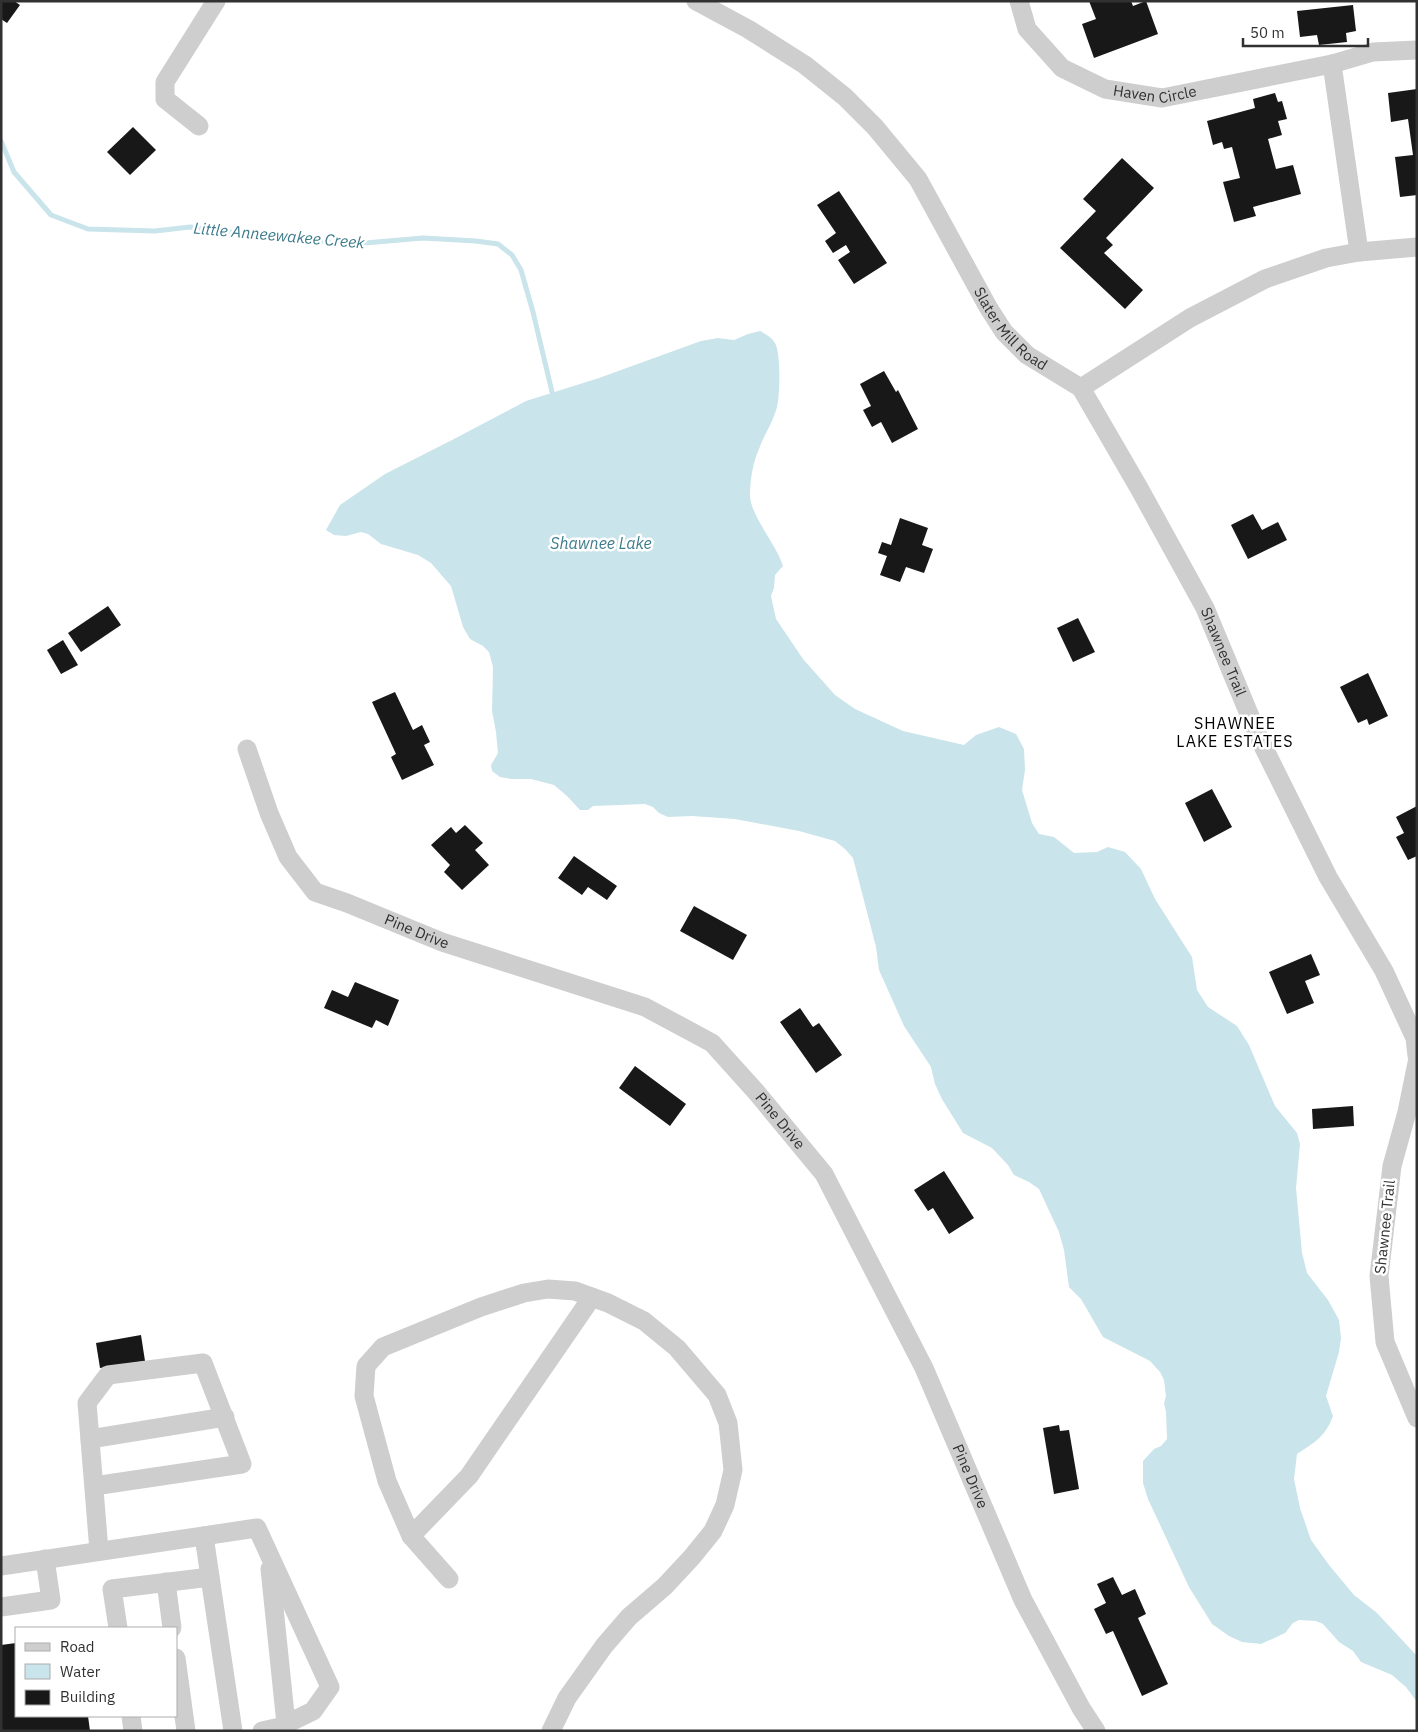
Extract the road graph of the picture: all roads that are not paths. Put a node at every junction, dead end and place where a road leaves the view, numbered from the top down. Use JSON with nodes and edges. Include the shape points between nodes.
{"nodes":[{"id":1,"x":216,"y":1,"type":"edge"},
{"id":2,"x":696,"y":1,"type":"edge"},
{"id":3,"x":1019,"y":1,"type":"edge"},
{"id":4,"x":1417,"y":50,"type":"edge"},
{"id":5,"x":1332,"y":64,"type":"junction"},
{"id":6,"x":199,"y":126,"type":"dead end"},
{"id":7,"x":1417,"y":247,"type":"edge"},
{"id":8,"x":1359,"y":252,"type":"junction"},
{"id":9,"x":1081,"y":388,"type":"junction"},
{"id":10,"x":247,"y":749,"type":"dead end"},
{"id":11,"x":1417,"y":1056,"type":"edge"},
{"id":12,"x":1417,"y":1062,"type":"edge"},
{"id":13,"x":592,"y":1298,"type":"junction"},
{"id":14,"x":225,"y":1417,"type":"junction"},
{"id":15,"x":1417,"y":1418,"type":"edge"},
{"id":16,"x":90,"y":1439,"type":"junction"},
{"id":17,"x":94,"y":1486,"type":"junction"},
{"id":18,"x":204,"y":1536,"type":"junction"},
{"id":19,"x":411,"y":1536,"type":"junction"},
{"id":20,"x":99,"y":1551,"type":"junction"},
{"id":21,"x":268,"y":1552,"type":"junction"},
{"id":22,"x":45,"y":1559,"type":"junction"},
{"id":23,"x":1,"y":1566,"type":"edge"},
{"id":24,"x":210,"y":1576,"type":"junction"},
{"id":25,"x":449,"y":1579,"type":"dead end"},
{"id":26,"x":166,"y":1582,"type":"junction"},
{"id":27,"x":1,"y":1607,"type":"edge"},
{"id":28,"x":118,"y":1627,"type":"edge"},
{"id":29,"x":172,"y":1627,"type":"edge"},
{"id":30,"x":178,"y":1673,"type":"edge"},
{"id":31,"x":131,"y":1717,"type":"edge"},
{"id":32,"x":286,"y":1724,"type":"junction"},
{"id":33,"x":133,"y":1731,"type":"edge"},
{"id":34,"x":186,"y":1731,"type":"edge"},
{"id":35,"x":233,"y":1731,"type":"edge"},
{"id":36,"x":262,"y":1731,"type":"edge"},
{"id":37,"x":551,"y":1731,"type":"edge"},
{"id":38,"x":1096,"y":1731,"type":"edge"}],
"edges":[{"from":1,"to":6,"type":"street","via":[[165,82],[165,99]]},
{"from":2,"to":9,"type":"street","name":"Slater Mill Road","via":[[805,65],[844,96],[879,131],[918,179],[1004,332],[1027,355]]},
{"from":3,"to":5,"type":"street","name":"Haven Circle","via":[[1027,29],[1062,68],[1105,89],[1162,98]]},
{"from":4,"to":5,"type":"street","name":"Haven Circle","via":[[1373,52]]},
{"from":5,"to":8,"type":"street"},
{"from":7,"to":8,"type":"street"},
{"from":8,"to":9,"type":"street","via":[[1326,258],[1265,279],[1190,318]]},
{"from":9,"to":11,"type":"street","name":"Shawnee Trail","via":[[1204,608],[1267,755],[1328,877],[1384,971],[1415,1038]]},
{"from":10,"to":38,"type":"street","name":"Pine Drive","via":[[288,857],[315,892],[442,942],[645,1007],[712,1043],[757,1093],[824,1174],[924,1368],[1023,1600]]},
{"from":12,"to":15,"type":"street","name":"Shawnee Trail","via":[[1392,1166],[1379,1276],[1385,1342]]},
{"from":13,"to":19,"type":"street","via":[[469,1476]]},
{"from":13,"to":19,"type":"street","via":[[575,1291],[548,1288],[524,1293],[383,1347],[366,1366],[364,1396],[369,1415],[387,1481]]},
{"from":13,"to":37,"type":"street","via":[[644,1321],[677,1348],[717,1395],[728,1423],[733,1470],[725,1505],[713,1531],[665,1586],[604,1646],[567,1698]]},
{"from":14,"to":16,"type":"street"},
{"from":14,"to":16,"type":"street","via":[[203,1363],[108,1375],[87,1404]]},
{"from":14,"to":17,"type":"street","via":[[242,1464]]},
{"from":16,"to":17,"type":"street"},
{"from":17,"to":20,"type":"street"},
{"from":18,"to":20,"type":"street"},
{"from":18,"to":21,"type":"street","via":[[257,1528]]},
{"from":18,"to":24,"type":"street"},
{"from":19,"to":25,"type":"street"},
{"from":20,"to":22,"type":"street"},
{"from":21,"to":32,"type":"street"},
{"from":21,"to":32,"type":"street","via":[[330,1687],[313,1712]]},
{"from":22,"to":23,"type":"street"},
{"from":22,"to":27,"type":"street","via":[[50,1600]]},
{"from":24,"to":26,"type":"street"},
{"from":24,"to":35,"type":"street"},
{"from":26,"to":28,"type":"street","via":[[112,1589]]},
{"from":26,"to":29,"type":"street"},
{"from":30,"to":34,"type":"street"},
{"from":31,"to":33,"type":"street"},
{"from":32,"to":36,"type":"street"}]}
